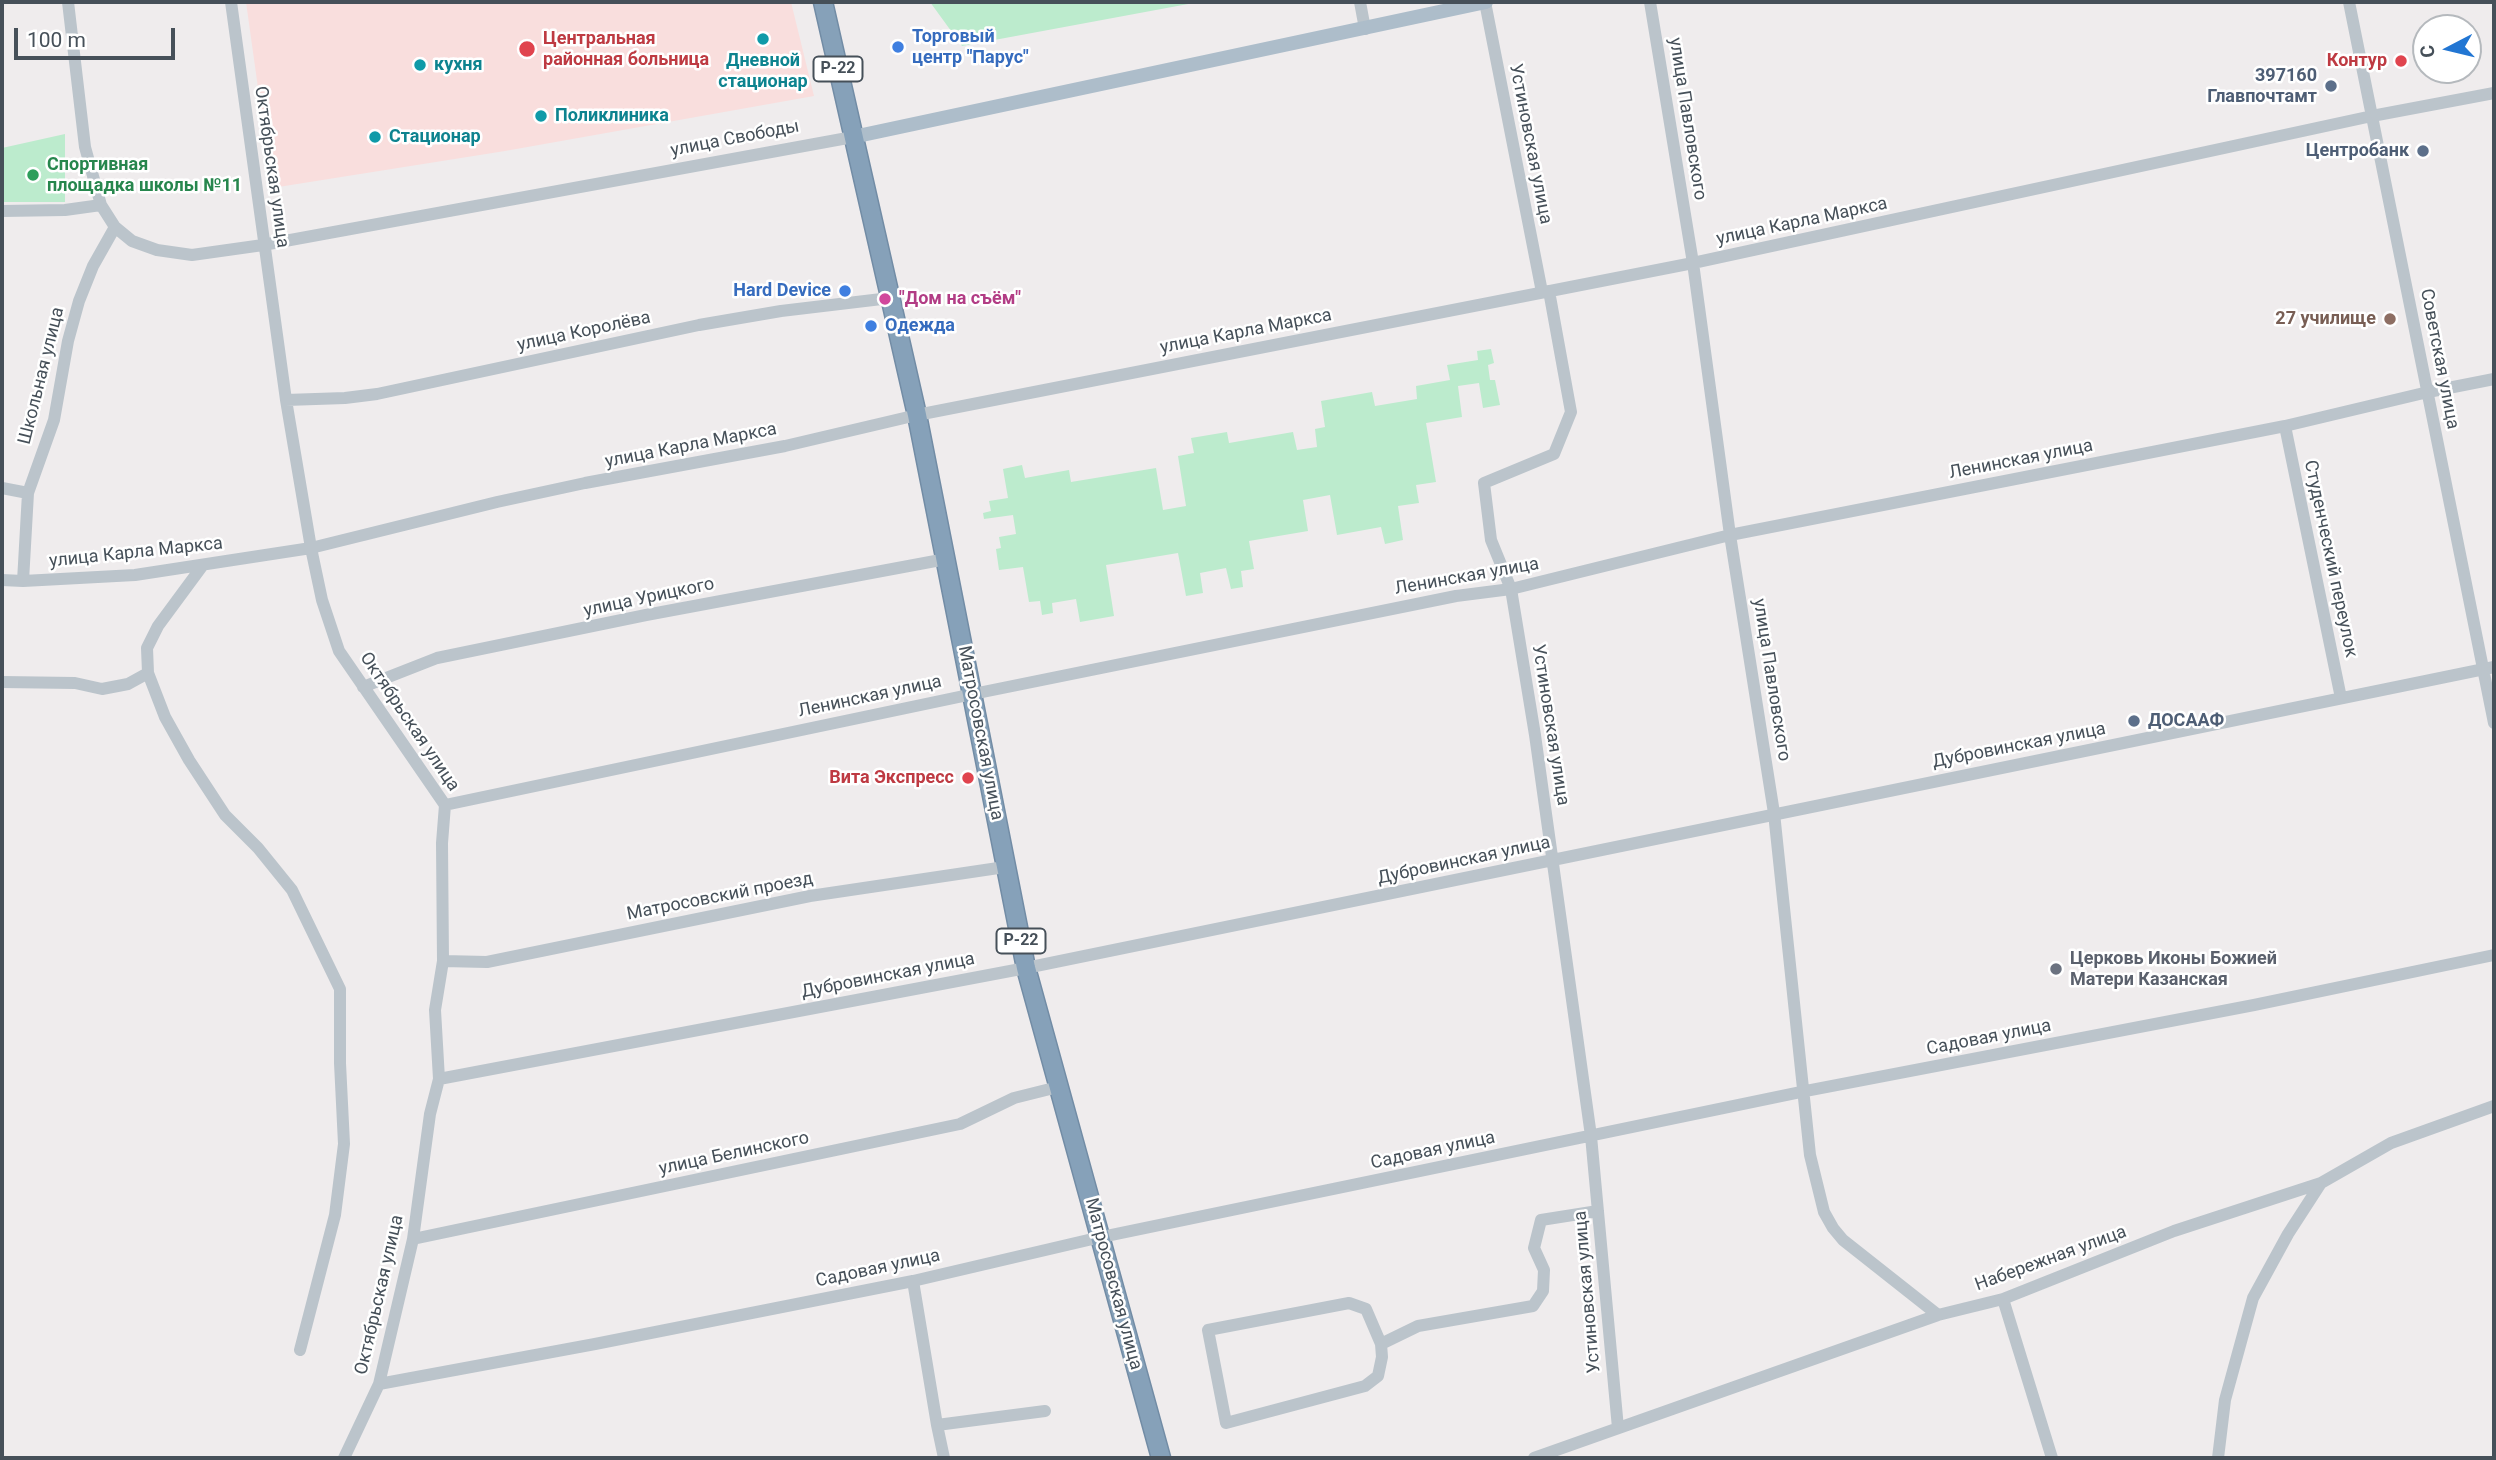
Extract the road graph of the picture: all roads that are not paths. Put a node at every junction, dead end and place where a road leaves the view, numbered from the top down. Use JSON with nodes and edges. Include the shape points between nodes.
{"nodes":[{"id":1,"x":68,"y":2,"type":"edge"},
{"id":2,"x":230,"y":2,"type":"edge"},
{"id":3,"x":823,"y":2,"type":"edge"},
{"id":4,"x":1360,"y":2,"type":"edge"},
{"id":5,"x":1485,"y":2,"type":"edge"},
{"id":6,"x":1650,"y":2,"type":"edge"},
{"id":7,"x":2349,"y":2,"type":"edge"},
{"id":8,"x":1364,"y":29,"type":"junction"},
{"id":9,"x":2494,"y":93,"type":"edge"},
{"id":10,"x":2372,"y":116,"type":"junction"},
{"id":11,"x":853,"y":137,"type":"junction"},
{"id":12,"x":101,"y":205,"type":"junction"},
{"id":13,"x":2,"y":211,"type":"edge"},
{"id":14,"x":115,"y":227,"type":"junction"},
{"id":15,"x":263,"y":245,"type":"junction"},
{"id":16,"x":1693,"y":263,"type":"junction"},
{"id":17,"x":1546,"y":291,"type":"junction"},
{"id":18,"x":890,"y":298,"type":"junction"},
{"id":19,"x":2494,"y":379,"type":"edge"},
{"id":20,"x":2428,"y":392,"type":"junction"},
{"id":21,"x":286,"y":400,"type":"junction"},
{"id":22,"x":917,"y":415,"type":"junction"},
{"id":23,"x":2285,"y":426,"type":"junction"},
{"id":24,"x":2,"y":488,"type":"edge"},
{"id":25,"x":28,"y":493,"type":"junction"},
{"id":26,"x":1730,"y":535,"type":"junction"},
{"id":27,"x":311,"y":548,"type":"junction"},
{"id":28,"x":946,"y":559,"type":"junction"},
{"id":29,"x":203,"y":565,"type":"junction"},
{"id":30,"x":2,"y":580,"type":"edge"},
{"id":31,"x":23,"y":581,"type":"junction"},
{"id":32,"x":1511,"y":589,"type":"junction"},
{"id":33,"x":2489,"y":668,"type":"edge"},
{"id":34,"x":148,"y":673,"type":"junction"},
{"id":35,"x":2,"y":682,"type":"edge"},
{"id":36,"x":363,"y":687,"type":"junction"},
{"id":37,"x":973,"y":694,"type":"junction"},
{"id":38,"x":2341,"y":698,"type":"junction"},
{"id":39,"x":2494,"y":723,"type":"edge"},
{"id":40,"x":446,"y":805,"type":"junction"},
{"id":41,"x":1774,"y":813,"type":"junction"},
{"id":42,"x":1552,"y":861,"type":"junction"},
{"id":43,"x":1005,"y":867,"type":"junction"},
{"id":44,"x":2494,"y":955,"type":"edge"},
{"id":45,"x":443,"y":961,"type":"junction"},
{"id":46,"x":1026,"y":968,"type":"junction"},
{"id":47,"x":439,"y":1079,"type":"junction"},
{"id":48,"x":1058,"y":1087,"type":"junction"},
{"id":49,"x":1805,"y":1091,"type":"junction"},
{"id":50,"x":2494,"y":1106,"type":"edge"},
{"id":51,"x":1591,"y":1136,"type":"junction"},
{"id":52,"x":2321,"y":1183,"type":"junction"},
{"id":53,"x":1598,"y":1211,"type":"junction"},
{"id":54,"x":1101,"y":1237,"type":"junction"},
{"id":55,"x":413,"y":1239,"type":"junction"},
{"id":56,"x":913,"y":1281,"type":"junction"},
{"id":57,"x":2003,"y":1299,"type":"junction"},
{"id":58,"x":1938,"y":1315,"type":"junction"},
{"id":59,"x":1381,"y":1344,"type":"junction"},
{"id":60,"x":300,"y":1350,"type":"dead end"},
{"id":61,"x":379,"y":1384,"type":"junction"},
{"id":62,"x":1045,"y":1411,"type":"dead end"},
{"id":63,"x":937,"y":1425,"type":"junction"},
{"id":64,"x":1618,"y":1428,"type":"junction"},
{"id":65,"x":344,"y":1458,"type":"edge"},
{"id":66,"x":944,"y":1458,"type":"edge"},
{"id":67,"x":1161,"y":1458,"type":"edge"},
{"id":68,"x":1534,"y":1458,"type":"edge"},
{"id":69,"x":2052,"y":1458,"type":"edge"},
{"id":70,"x":2218,"y":1458,"type":"edge"}],
"edges":[{"from":1,"to":12,"type":"street","via":[[85,147]]},
{"from":2,"to":15,"type":"street","name":"Октябрьская улица"},
{"from":3,"to":11,"type":"highway","name":"Матросовская улица","number":"Р-22"},
{"from":4,"to":8,"type":"street"},
{"from":5,"to":8,"type":"main road","name":"улица Свободы"},
{"from":5,"to":17,"type":"street","name":"Устиновская улица"},
{"from":6,"to":16,"type":"street","name":"улица Павловского"},
{"from":7,"to":10,"type":"street","name":"Советская улица"},
{"from":8,"to":11,"type":"main road","name":"улица Свободы"},
{"from":9,"to":10,"type":"street","name":"улица Карла Маркса"},
{"from":10,"to":16,"type":"street","name":"улица Карла Маркса"},
{"from":10,"to":20,"type":"street","name":"Советская улица"},
{"from":11,"to":15,"type":"street","name":"улица Свободы"},
{"from":11,"to":18,"type":"highway","name":"Матросовская улица","number":"Р-22"},
{"from":12,"to":13,"type":"street"},
{"from":12,"to":14,"type":"street","name":"улица Свободы"},
{"from":14,"to":15,"type":"street","name":"улица Свободы","via":[[132,241],[157,250],[192,254]]},
{"from":14,"to":25,"type":"street","name":"Школьная улица","via":[[79,301],[54,420]]},
{"from":15,"to":21,"type":"street","name":"Октябрьская улица"},
{"from":16,"to":17,"type":"street","name":"улица Карла Маркса"},
{"from":16,"to":26,"type":"street","name":"улица Павловского"},
{"from":17,"to":22,"type":"street","name":"улица Карла Маркса"},
{"from":17,"to":32,"type":"street","name":"Устиновская улица","via":[[1571,412],[1554,454],[1483,482],[1491,540]]},
{"from":18,"to":21,"type":"street","name":"улица Королёва","via":[[699,325],[377,394]]},
{"from":18,"to":22,"type":"highway","name":"Матросовская улица","number":"Р-22"},
{"from":19,"to":20,"type":"street","name":"Ленинская улица"},
{"from":20,"to":23,"type":"street","name":"Ленинская улица"},
{"from":20,"to":33,"type":"street","name":"Советская улица"},
{"from":21,"to":27,"type":"street","name":"Октябрьская улица"},
{"from":22,"to":27,"type":"street","name":"улица Карла Маркса","via":[[785,446],[498,502]]},
{"from":22,"to":28,"type":"highway","name":"Матросовская улица","number":"Р-22"},
{"from":23,"to":26,"type":"street","name":"Ленинская улица"},
{"from":23,"to":38,"type":"street","name":"Студенческий переулок"},
{"from":24,"to":25,"type":"street"},
{"from":25,"to":31,"type":"street","name":"Школьная улица"},
{"from":26,"to":32,"type":"street","name":"Ленинская улица"},
{"from":26,"to":41,"type":"street","name":"улица Павловского"},
{"from":27,"to":29,"type":"street","name":"улица Карла Маркса"},
{"from":27,"to":36,"type":"street","name":"Октябрьская улица","via":[[322,600],[340,651]]},
{"from":28,"to":36,"type":"street","name":"улица Урицкого","via":[[437,658]]},
{"from":28,"to":37,"type":"highway","name":"Матросовская улица","number":"Р-22"},
{"from":29,"to":31,"type":"street","name":"улица Карла Маркса","via":[[135,575]]},
{"from":29,"to":34,"type":"street","via":[[158,626],[147,648]]},
{"from":30,"to":31,"type":"street","name":"улица Карла Маркса"},
{"from":32,"to":37,"type":"street","name":"Ленинская улица","via":[[1456,596]]},
{"from":32,"to":42,"type":"street","name":"Устиновская улица"},
{"from":33,"to":38,"type":"street","name":"Дубровинская улица"},
{"from":33,"to":39,"type":"street","name":"Советская улица"},
{"from":34,"to":35,"type":"street","via":[[128,684],[102,689],[75,682]]},
{"from":34,"to":60,"type":"street","via":[[165,718],[225,815],[292,890],[340,989],[344,1144],[335,1215]]},
{"from":36,"to":40,"type":"street","name":"Октябрьская улица"},
{"from":37,"to":40,"type":"street","name":"Ленинская улица"},
{"from":37,"to":43,"type":"highway","name":"Матросовская улица","number":"Р-22"},
{"from":38,"to":41,"type":"street","name":"Дубровинская улица"},
{"from":40,"to":45,"type":"street","name":"Октябрьская улица"},
{"from":41,"to":42,"type":"street","name":"Дубровинская улица"},
{"from":41,"to":49,"type":"street","name":"улица Павловского"},
{"from":42,"to":46,"type":"street","name":"Дубровинская улица"},
{"from":42,"to":51,"type":"street","name":"Устиновская улица"},
{"from":43,"to":45,"type":"street","name":"Матросовский проезд","via":[[810,897],[487,962]]},
{"from":43,"to":46,"type":"highway","name":"Матросовская улица","number":"Р-22"},
{"from":44,"to":49,"type":"street","name":"Садовая улица"},
{"from":45,"to":47,"type":"street","name":"Октябрьская улица","via":[[435,1010]]},
{"from":46,"to":47,"type":"street","name":"Дубровинская улица"},
{"from":46,"to":48,"type":"highway","name":"Матросовская улица","number":"Р-22"},
{"from":47,"to":55,"type":"street","name":"Октябрьская улица"},
{"from":48,"to":54,"type":"highway","name":"Матросовская улица","number":"Р-22"},
{"from":48,"to":55,"type":"street","name":"улица Белинского","via":[[1014,1098],[960,1124]]},
{"from":49,"to":51,"type":"street","name":"Садовая улица"},
{"from":49,"to":58,"type":"street","name":"улица Павловского","via":[[1810,1155],[1824,1212],[1833,1228]]},
{"from":50,"to":52,"type":"street","name":"Набережная улица","via":[[2391,1143]]},
{"from":51,"to":53,"type":"street","name":"Устиновская улица"},
{"from":51,"to":54,"type":"street","name":"Садовая улица"},
{"from":52,"to":57,"type":"street","name":"Набережная улица","via":[[2174,1231]]},
{"from":52,"to":70,"type":"street","via":[[2253,1298],[2225,1400]]},
{"from":53,"to":59,"type":"street","via":[[1541,1220],[1534,1248],[1544,1270],[1543,1292],[1532,1306],[1418,1326]]},
{"from":53,"to":64,"type":"street","name":"Устиновская улица"},
{"from":54,"to":56,"type":"street","name":"Садовая улица"},
{"from":54,"to":67,"type":"highway","name":"Матросовская улица","number":"Р-22"},
{"from":55,"to":61,"type":"street","name":"Октябрьская улица"},
{"from":56,"to":61,"type":"street","name":"Садовая улица"},
{"from":56,"to":63,"type":"street"},
{"from":57,"to":58,"type":"street","name":"Набережная улица"},
{"from":57,"to":69,"type":"street"},
{"from":58,"to":64,"type":"street","name":"Набережная улица"},
{"from":59,"to":59,"type":"street","via":[[1378,1376],[1365,1386],[1226,1423],[1208,1330],[1349,1303],[1366,1309]]},
{"from":61,"to":65,"type":"street","name":"Октябрьская улица"},
{"from":62,"to":63,"type":"street"},
{"from":63,"to":66,"type":"street"},
{"from":64,"to":68,"type":"street","name":"Набережная улица"}]}
